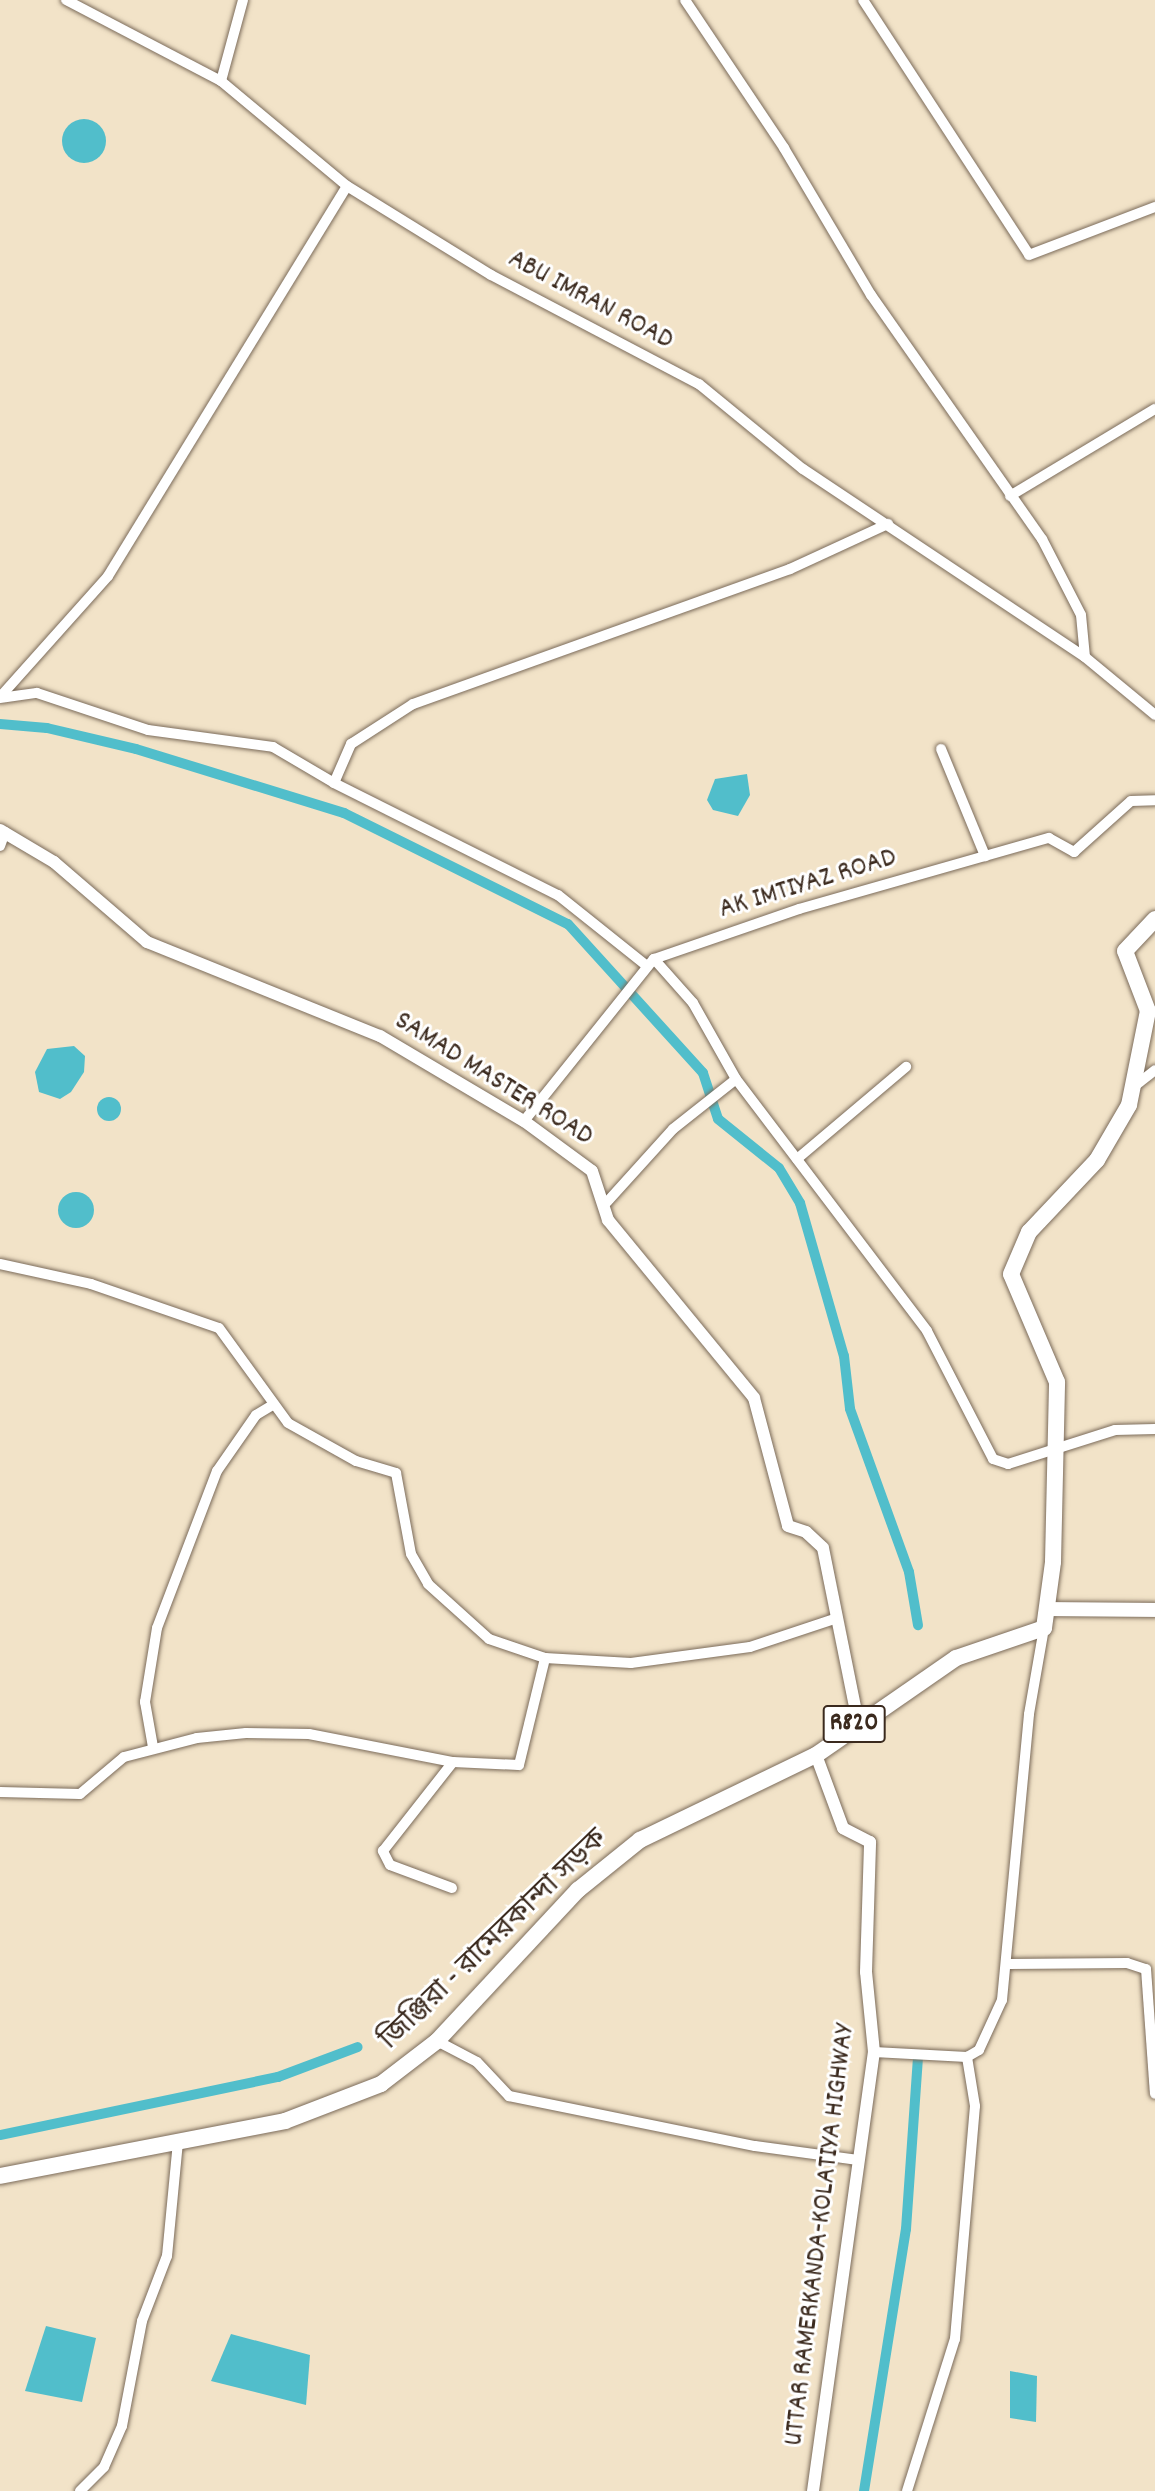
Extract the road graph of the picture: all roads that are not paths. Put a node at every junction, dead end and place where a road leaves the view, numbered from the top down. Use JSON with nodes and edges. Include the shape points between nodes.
{"nodes":[{"id":1,"x":66,"y":0,"type":"edge"},
{"id":2,"x":243,"y":0,"type":"edge"},
{"id":3,"x":685,"y":0,"type":"edge"},
{"id":4,"x":863,"y":0,"type":"edge"},
{"id":5,"x":220,"y":81,"type":"junction"},
{"id":6,"x":347,"y":186,"type":"junction"},
{"id":7,"x":1155,"y":207,"type":"edge"},
{"id":8,"x":1155,"y":409,"type":"edge"},
{"id":9,"x":1010,"y":496,"type":"junction"},
{"id":10,"x":888,"y":524,"type":"junction"},
{"id":11,"x":1085,"y":657,"type":"junction"},
{"id":12,"x":0,"y":698,"type":"edge"},
{"id":13,"x":1155,"y":715,"type":"edge"},
{"id":14,"x":940,"y":749,"type":"dead end"},
{"id":15,"x":334,"y":783,"type":"junction"},
{"id":16,"x":1155,"y":800,"type":"edge"},
{"id":17,"x":2,"y":831,"type":"edge"},
{"id":18,"x":0,"y":846,"type":"edge"},
{"id":19,"x":985,"y":856,"type":"junction"},
{"id":20,"x":1155,"y":919,"type":"edge"},
{"id":21,"x":648,"y":965,"type":"junction"},
{"id":22,"x":906,"y":1067,"type":"dead end"},
{"id":23,"x":1155,"y":1070,"type":"edge"},
{"id":24,"x":736,"y":1079,"type":"junction"},
{"id":25,"x":1136,"y":1085,"type":"junction"},
{"id":26,"x":524,"y":1121,"type":"junction"},
{"id":27,"x":797,"y":1159,"type":"junction"},
{"id":28,"x":607,"y":1202,"type":"junction"},
{"id":29,"x":0,"y":1264,"type":"edge"},
{"id":30,"x":271,"y":1406,"type":"junction"},
{"id":31,"x":1155,"y":1429,"type":"edge"},
{"id":32,"x":1058,"y":1450,"type":"junction"},
{"id":33,"x":1049,"y":1609,"type":"junction"},
{"id":34,"x":1155,"y":1610,"type":"edge"},
{"id":35,"x":838,"y":1618,"type":"junction"},
{"id":36,"x":1044,"y":1628,"type":"junction"},
{"id":37,"x":545,"y":1658,"type":"junction"},
{"id":38,"x":858,"y":1721,"type":"junction"},
{"id":39,"x":153,"y":1747,"type":"junction"},
{"id":40,"x":816,"y":1755,"type":"junction"},
{"id":41,"x":453,"y":1762,"type":"junction"},
{"id":42,"x":0,"y":1792,"type":"edge"},
{"id":43,"x":452,"y":1888,"type":"dead end"},
{"id":44,"x":1009,"y":1964,"type":"junction"},
{"id":45,"x":436,"y":2041,"type":"junction"},
{"id":46,"x":874,"y":2052,"type":"junction"},
{"id":47,"x":967,"y":2057,"type":"junction"},
{"id":48,"x":1155,"y":2094,"type":"edge"},
{"id":49,"x":178,"y":2142,"type":"junction"},
{"id":50,"x":858,"y":2160,"type":"junction"},
{"id":51,"x":0,"y":2176,"type":"edge"},
{"id":52,"x":80,"y":2491,"type":"edge"},
{"id":53,"x":813,"y":2491,"type":"edge"},
{"id":54,"x":907,"y":2491,"type":"edge"}],
"edges":[{"from":1,"to":5,"type":"street","name":"ABU IMRAN ROAD"},
{"from":2,"to":5,"type":"street"},
{"from":3,"to":9,"type":"street","via":[[784,148],[870,295]]},
{"from":4,"to":7,"type":"street","via":[[1029,255]]},
{"from":5,"to":6,"type":"street","name":"ABU IMRAN ROAD"},
{"from":6,"to":10,"type":"street","name":"ABU IMRAN ROAD","via":[[491,275],[699,384],[803,469]]},
{"from":6,"to":12,"type":"street","via":[[108,576]]},
{"from":8,"to":9,"type":"street"},
{"from":9,"to":11,"type":"street","via":[[1068,583],[1081,615]]},
{"from":10,"to":11,"type":"street","name":"ABU IMRAN ROAD"},
{"from":10,"to":15,"type":"street","via":[[790,569],[412,704],[351,744]]},
{"from":11,"to":13,"type":"street","name":"ABU IMRAN ROAD"},
{"from":12,"to":15,"type":"street","via":[[37,693],[148,730],[273,747]]},
{"from":14,"to":19,"type":"street"},
{"from":15,"to":21,"type":"street","via":[[558,895]]},
{"from":16,"to":19,"type":"street","name":"AK IMTIYAZ ROAD","via":[[1135,798],[1074,852],[1049,838]]},
{"from":17,"to":18,"type":"street"},
{"from":17,"to":26,"type":"street","name":"SAMAD MASTER ROAD","via":[[54,862],[147,942],[247,986],[325,1010]]},
{"from":19,"to":21,"type":"street","name":"AK IMTIYAZ ROAD"},
{"from":20,"to":25,"type":"main road","via":[[1125,951],[1148,1011]]},
{"from":21,"to":24,"type":"street","via":[[693,1003]]},
{"from":21,"to":26,"type":"street"},
{"from":22,"to":27,"type":"street"},
{"from":23,"to":25,"type":"street"},
{"from":24,"to":27,"type":"street"},
{"from":24,"to":28,"type":"street","via":[[702,1103]]},
{"from":25,"to":32,"type":"main road","via":[[1121,1124],[1097,1160],[1014,1256],[1014,1290],[1057,1382]]},
{"from":26,"to":28,"type":"street","name":"SAMAD MASTER ROAD","via":[[592,1171]]},
{"from":27,"to":32,"type":"street","via":[[927,1331],[993,1459],[1008,1464]]},
{"from":28,"to":35,"type":"street","name":"SAMAD MASTER ROAD","via":[[608,1220],[754,1398],[788,1526],[806,1532],[823,1548]]},
{"from":29,"to":30,"type":"street","via":[[91,1284],[219,1328],[236,1343]]},
{"from":30,"to":37,"type":"street","via":[[334,1450],[396,1473],[411,1554],[428,1584],[489,1639]]},
{"from":30,"to":39,"type":"street","via":[[256,1415],[217,1472],[157,1628],[145,1702]]},
{"from":31,"to":32,"type":"street","via":[[1115,1430]]},
{"from":32,"to":33,"type":"main road"},
{"from":33,"to":34,"type":"main road"},
{"from":33,"to":36,"type":"main road"},
{"from":35,"to":37,"type":"street","via":[[750,1647],[631,1663]]},
{"from":35,"to":38,"type":"street","name":"SAMAD MASTER ROAD"},
{"from":36,"to":38,"type":"main road","name":"জিঞ্জিরা - রামেরকান্দা সড়ক","number":"R820","via":[[956,1658]]},
{"from":36,"to":44,"type":"street","via":[[1029,1714]]},
{"from":37,"to":41,"type":"street","via":[[524,1761],[514,1766]]},
{"from":38,"to":40,"type":"main road","name":"জিঞ্জিরা - রামেরকান্দা সড়ক","number":"R820"},
{"from":39,"to":41,"type":"street","via":[[197,1738],[309,1734]]},
{"from":39,"to":42,"type":"street","via":[[124,1757],[80,1794]]},
{"from":40,"to":45,"type":"main road","name":"জিঞ্জিরা - রামেরকান্দা সড়ক","number":"R820","via":[[695,1808],[595,1873]]},
{"from":40,"to":46,"type":"street","name":"UTTAR RAMERKANDA-KOLATIYA HIGHWAY","via":[[843,1828],[870,1842],[866,1972]]},
{"from":41,"to":43,"type":"street","via":[[383,1851],[390,1865]]},
{"from":44,"to":47,"type":"street","via":[[1002,2000],[979,2050]]},
{"from":44,"to":48,"type":"street","via":[[1127,1962],[1146,1969]]},
{"from":45,"to":49,"type":"main road","name":"জিঞ্জিরা - রামেরকান্দা সড়ক","number":"R820","via":[[381,2084],[339,2102],[285,2121]]},
{"from":45,"to":50,"type":"street","via":[[477,2062],[509,2096],[743,2144]]},
{"from":46,"to":47,"type":"street"},
{"from":46,"to":50,"type":"street","name":"UTTAR RAMERKANDA-KOLATIYA HIGHWAY"},
{"from":47,"to":54,"type":"street","via":[[975,2106],[956,2339]]},
{"from":49,"to":51,"type":"main road","name":"জিঞ্জিরা - রামেরকান্দা সড়ক","number":"R820"},
{"from":49,"to":52,"type":"street","via":[[167,2256],[142,2321],[122,2426],[104,2467]]},
{"from":50,"to":53,"type":"street","name":"UTTAR RAMERKANDA-KOLATIYA HIGHWAY"}]}
